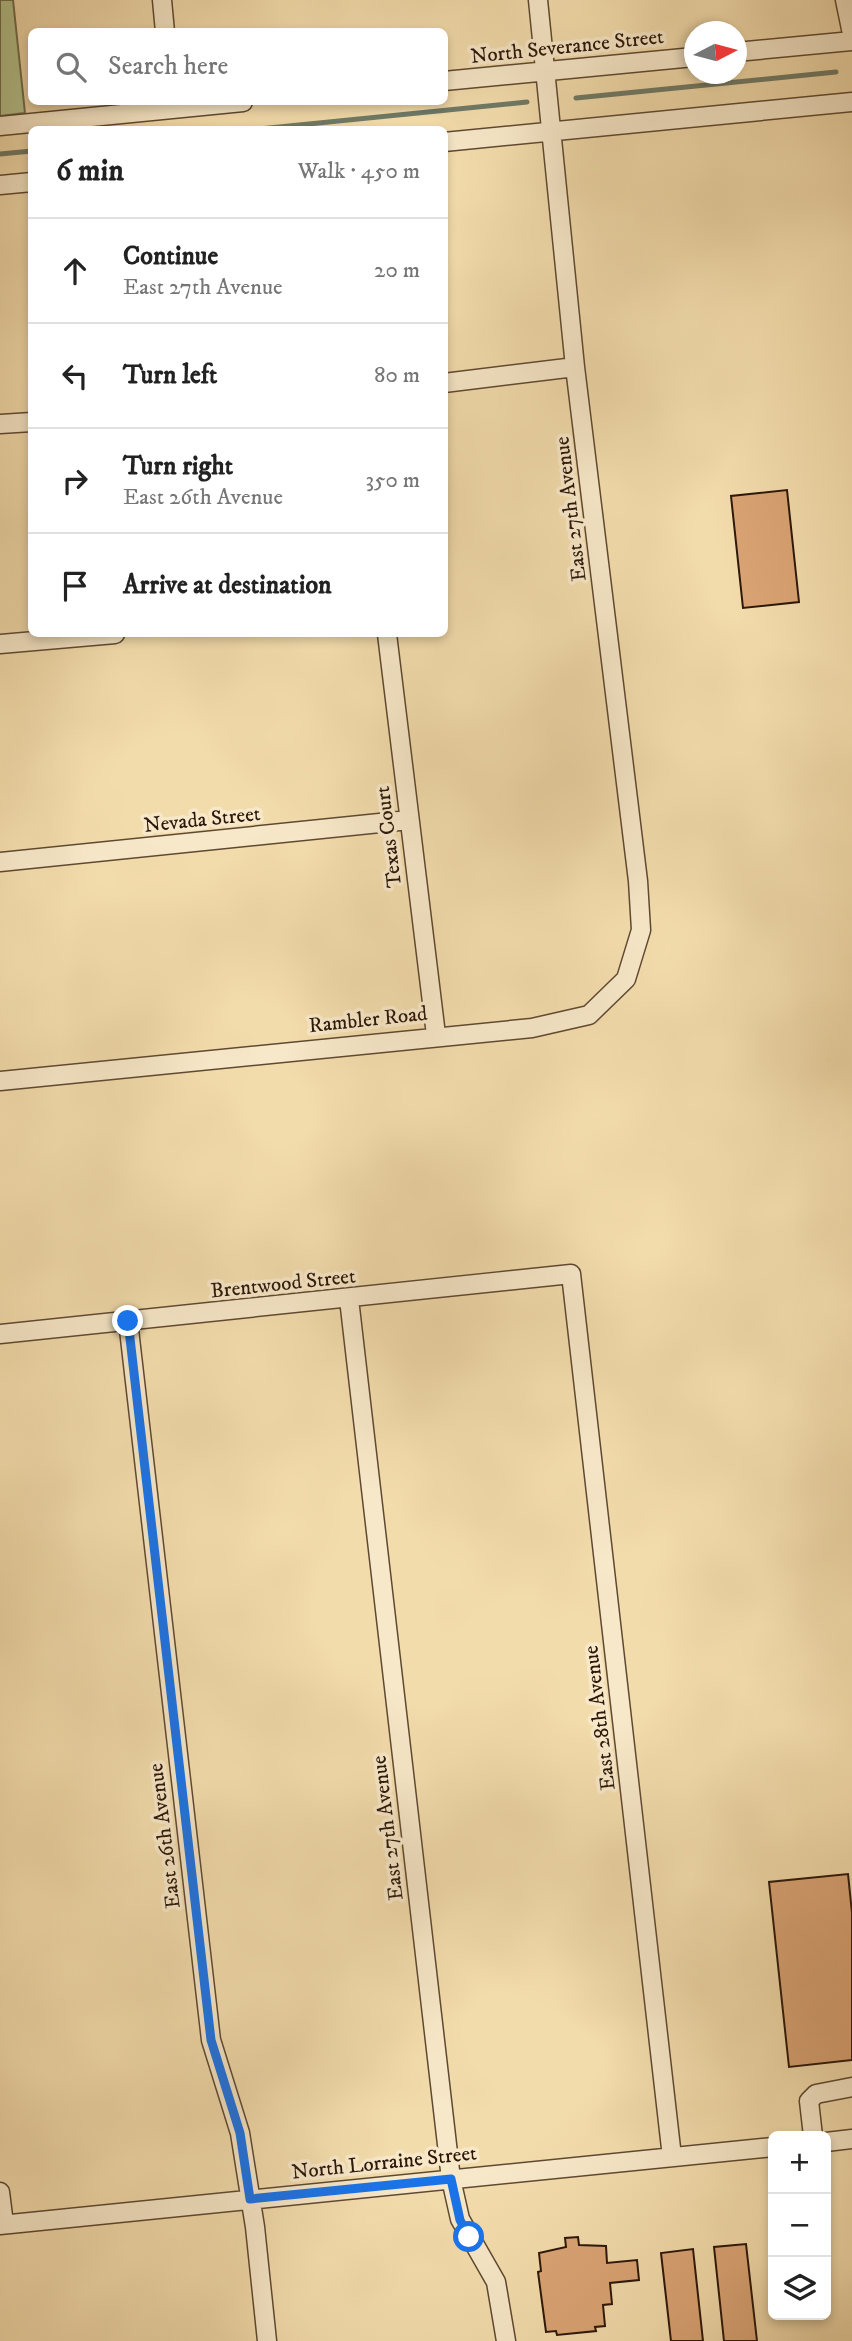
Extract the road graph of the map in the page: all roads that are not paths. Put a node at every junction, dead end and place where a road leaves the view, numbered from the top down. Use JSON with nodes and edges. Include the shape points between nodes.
{"nodes":[{"id":1,"x":162,"y":0,"type":"edge"},
{"id":2,"x":538,"y":0,"type":"edge"},
{"id":3,"x":845,"y":0,"type":"edge"},
{"id":4,"x":165,"y":28,"type":"edge"},
{"id":5,"x":852,"y":34,"type":"edge"},
{"id":6,"x":852,"y":41,"type":"edge"},
{"id":7,"x":747,"y":51,"type":"edge"},
{"id":8,"x":684,"y":58,"type":"edge"},
{"id":9,"x":545,"y":71,"type":"junction"},
{"id":10,"x":448,"y":81,"type":"edge"},
{"id":11,"x":852,"y":102,"type":"edge"},
{"id":12,"x":174,"y":105,"type":"edge"},
{"id":13,"x":0,"y":126,"type":"edge"},
{"id":14,"x":551,"y":132,"type":"junction"},
{"id":15,"x":448,"y":142,"type":"edge"},
{"id":16,"x":28,"y":182,"type":"edge"},
{"id":17,"x":0,"y":185,"type":"edge"},
{"id":18,"x":575,"y":367,"type":"junction"},
{"id":19,"x":448,"y":383,"type":"edge"},
{"id":20,"x":28,"y":422,"type":"edge"},
{"id":21,"x":0,"y":424,"type":"edge"},
{"id":22,"x":84,"y":637,"type":"edge"},
{"id":23,"x":387,"y":637,"type":"edge"},
{"id":24,"x":0,"y":645,"type":"edge"},
{"id":25,"x":409,"y":820,"type":"junction"},
{"id":26,"x":0,"y":862,"type":"edge"},
{"id":27,"x":638,"y":881,"type":"joint"},
{"id":28,"x":436,"y":1035,"type":"junction"},
{"id":29,"x":0,"y":1081,"type":"edge"},
{"id":30,"x":571,"y":1274,"type":"joint"},
{"id":31,"x":349,"y":1299,"type":"junction"},
{"id":32,"x":128,"y":1321,"type":"junction"},
{"id":33,"x":0,"y":1334,"type":"edge"},
{"id":34,"x":852,"y":2087,"type":"edge"},
{"id":35,"x":812,"y":2131,"type":"edge"},
{"id":36,"x":852,"y":2139,"type":"edge"},
{"id":37,"x":831,"y":2141,"type":"edge"},
{"id":38,"x":768,"y":2147,"type":"edge"},
{"id":39,"x":672,"y":2157,"type":"junction"},
{"id":40,"x":451,"y":2179,"type":"junction"},
{"id":41,"x":0,"y":2192,"type":"edge"},
{"id":42,"x":250,"y":2199,"type":"junction"},
{"id":43,"x":2,"y":2224,"type":"edge"},
{"id":44,"x":267,"y":2341,"type":"edge"},
{"id":45,"x":506,"y":2341,"type":"edge"}],
"edges":[{"from":1,"to":4,"type":"street"},
{"from":2,"to":9,"type":"street","name":"East 27th Avenue"},
{"from":3,"to":5,"type":"street"},
{"from":6,"to":7,"type":"street"},
{"from":8,"to":9,"type":"street","name":"North Severance Street"},
{"from":9,"to":10,"type":"street","name":"North Severance Street"},
{"from":9,"to":14,"type":"street","name":"East 27th Avenue"},
{"from":11,"to":14,"type":"street"},
{"from":12,"to":13,"type":"street"},
{"from":14,"to":15,"type":"street"},
{"from":14,"to":18,"type":"street","name":"East 27th Avenue"},
{"from":16,"to":17,"type":"street"},
{"from":18,"to":19,"type":"street"},
{"from":18,"to":27,"type":"street","name":"East 27th Avenue"},
{"from":20,"to":21,"type":"street"},
{"from":22,"to":24,"type":"street"},
{"from":23,"to":25,"type":"street","name":"Texas Court"},
{"from":25,"to":26,"type":"street","name":"Nevada Street"},
{"from":25,"to":28,"type":"street","name":"Texas Court"},
{"from":27,"to":28,"type":"street","name":"Rambler Road","via":[[641,930],[626,979],[589,1015],[532,1028]]},
{"from":28,"to":29,"type":"street","name":"Rambler Road"},
{"from":30,"to":31,"type":"street","name":"Brentwood Street"},
{"from":30,"to":39,"type":"street","name":"East 28th Avenue"},
{"from":31,"to":32,"type":"street","name":"Brentwood Street"},
{"from":31,"to":40,"type":"street","name":"East 27th Avenue"},
{"from":32,"to":33,"type":"street","name":"Brentwood Street"},
{"from":32,"to":42,"type":"street","name":"East 26th Avenue","via":[[211,2040],[240,2133]]},
{"from":34,"to":35,"type":"street","via":[[816,2094],[809,2101]]},
{"from":36,"to":37,"type":"street"},
{"from":38,"to":39,"type":"street","name":"North Lorraine Street"},
{"from":39,"to":40,"type":"street","name":"North Lorraine Street"},
{"from":40,"to":42,"type":"street","name":"North Lorraine Street"},
{"from":40,"to":45,"type":"street","name":"East 27th Avenue","via":[[460,2220],[496,2282]]},
{"from":41,"to":43,"type":"street"},
{"from":42,"to":43,"type":"street","name":"North Lorraine Street"},
{"from":42,"to":44,"type":"street","name":"East 26th Avenue"}]}
